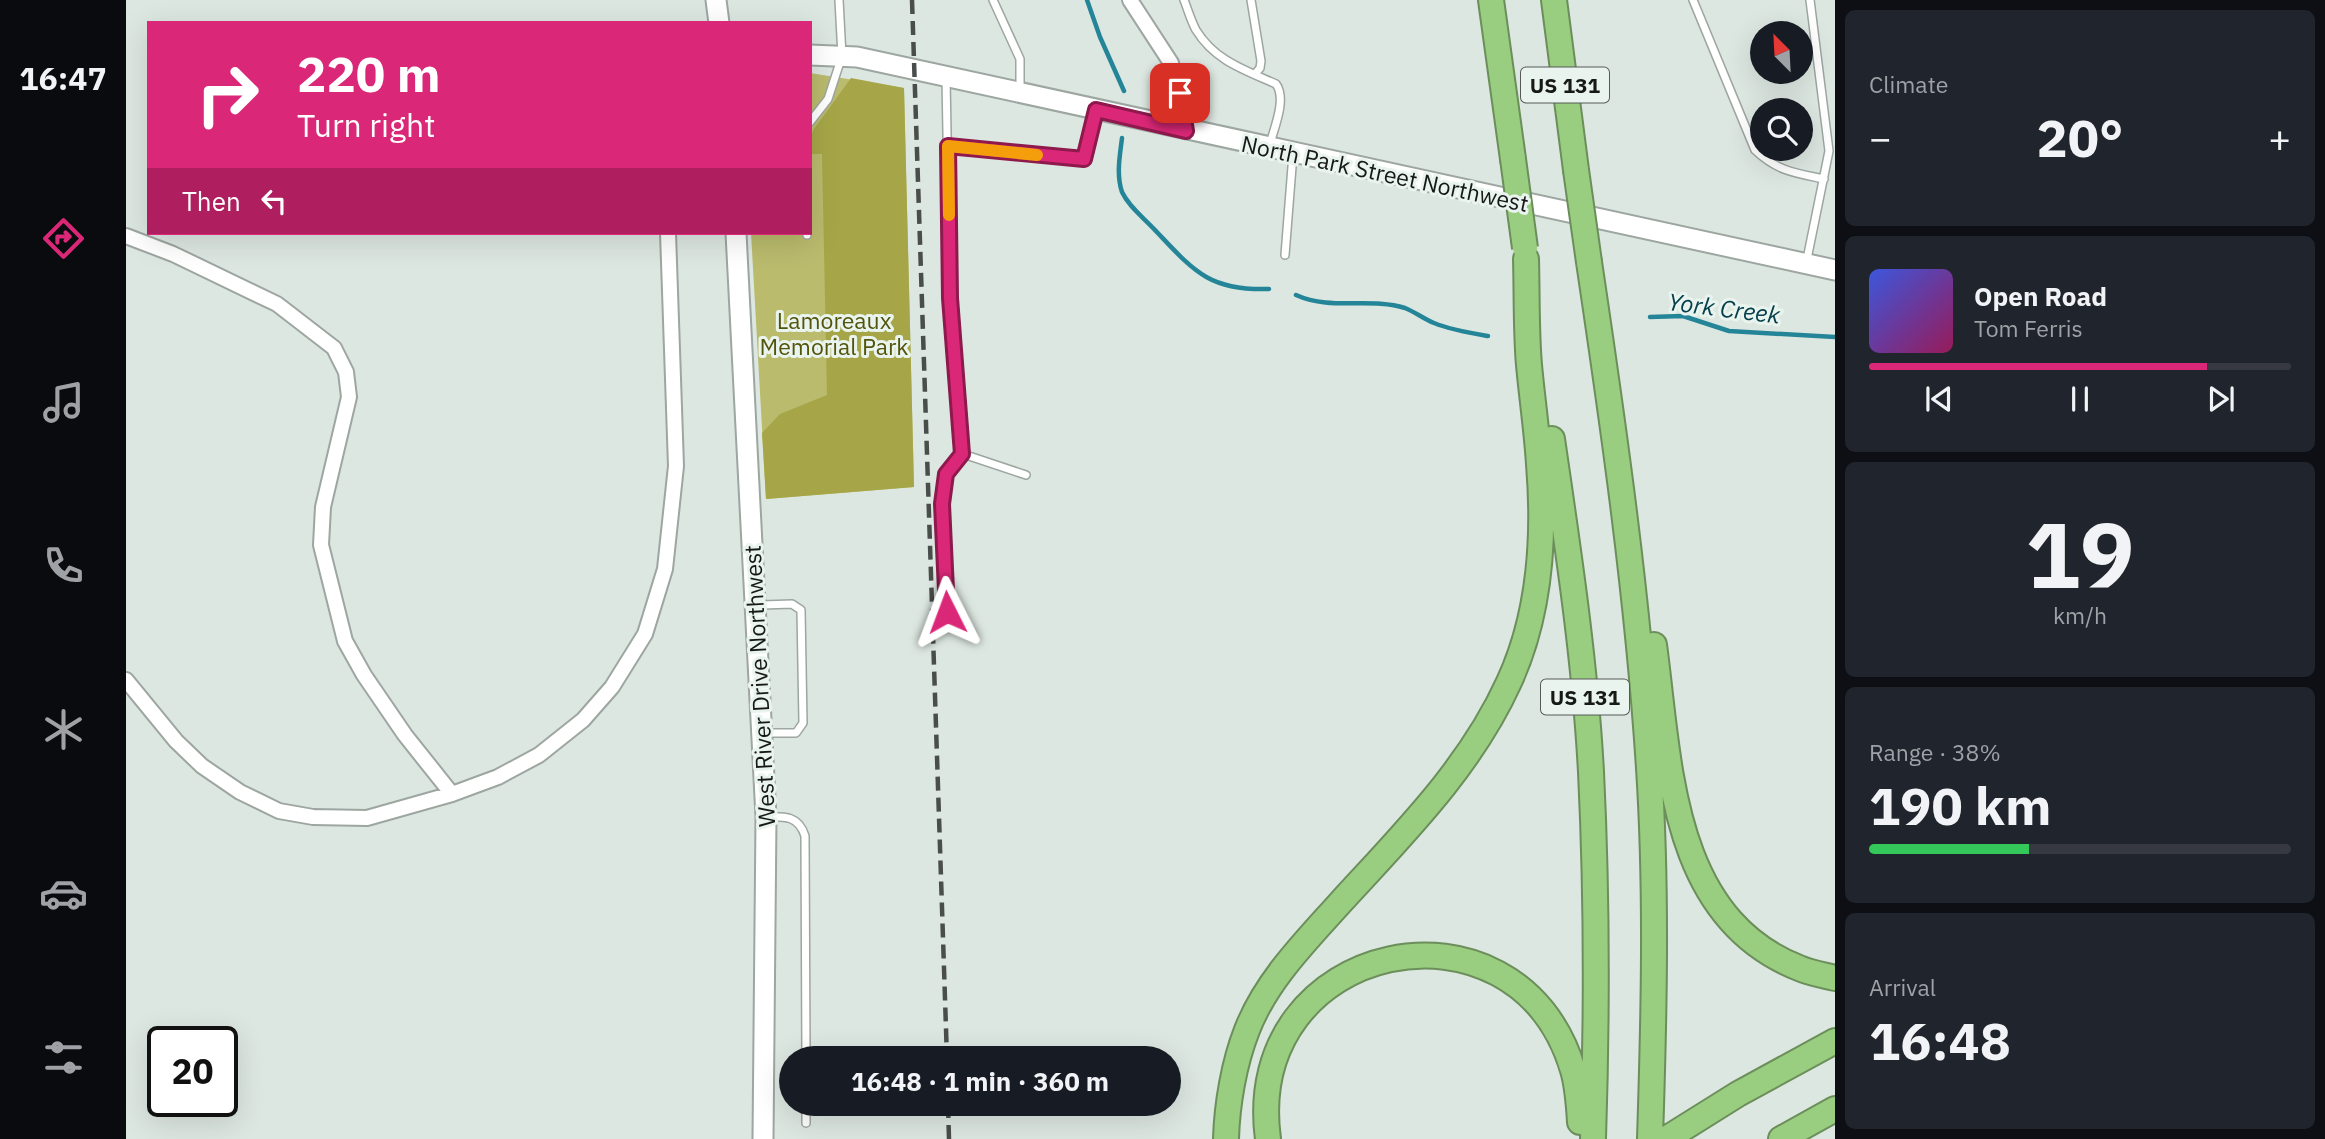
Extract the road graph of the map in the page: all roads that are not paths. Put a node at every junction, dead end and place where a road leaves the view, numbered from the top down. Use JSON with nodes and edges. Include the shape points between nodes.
{"nodes":[{"id":1,"x":716,"y":0,"type":"edge"},
{"id":2,"x":839,"y":0,"type":"edge"},
{"id":3,"x":993,"y":0,"type":"edge"},
{"id":4,"x":1130,"y":0,"type":"edge"},
{"id":5,"x":1184,"y":0,"type":"edge"},
{"id":6,"x":1251,"y":0,"type":"edge"},
{"id":7,"x":1491,"y":0,"type":"edge"},
{"id":8,"x":1554,"y":0,"type":"edge"},
{"id":9,"x":1693,"y":0,"type":"edge"},
{"id":10,"x":1810,"y":0,"type":"edge"},
{"id":11,"x":719,"y":21,"type":"edge"},
{"id":12,"x":812,"y":55,"type":"edge"},
{"id":13,"x":842,"y":56,"type":"junction"},
{"id":14,"x":1255,"y":74,"type":"junction"},
{"id":15,"x":946,"y":77,"type":"junction"},
{"id":16,"x":1020,"y":93,"type":"junction"},
{"id":17,"x":1096,"y":110,"type":"junction"},
{"id":18,"x":812,"y":119,"type":"edge"},
{"id":19,"x":1186,"y":131,"type":"junction"},
{"id":20,"x":948,"y":146,"type":"junction"},
{"id":21,"x":1269,"y":148,"type":"junction"},
{"id":22,"x":1293,"y":154,"type":"junction"},
{"id":23,"x":1824,"y":179,"type":"junction"},
{"id":24,"x":668,"y":235,"type":"edge"},
{"id":25,"x":736,"y":235,"type":"edge"},
{"id":26,"x":126,"y":236,"type":"edge"},
{"id":27,"x":1525,"y":253,"type":"junction"},
{"id":28,"x":1285,"y":255,"type":"dead end"},
{"id":29,"x":1806,"y":264,"type":"junction"},
{"id":30,"x":1835,"y":270,"type":"edge"},
{"id":31,"x":962,"y":454,"type":"junction"},
{"id":32,"x":1026,"y":475,"type":"dead end"},
{"id":33,"x":1624,"y":505,"type":"junction"},
{"id":34,"x":755,"y":605,"type":"junction"},
{"id":35,"x":947,"y":612,"type":"dead end"},
{"id":36,"x":126,"y":680,"type":"edge"},
{"id":37,"x":761,"y":733,"type":"junction"},
{"id":38,"x":453,"y":794,"type":"junction"},
{"id":39,"x":766,"y":817,"type":"junction"},
{"id":40,"x":1835,"y":978,"type":"edge"},
{"id":41,"x":1835,"y":1041,"type":"edge"},
{"id":42,"x":806,"y":1046,"type":"edge"},
{"id":43,"x":1835,"y":1109,"type":"edge"},
{"id":44,"x":806,"y":1116,"type":"edge"},
{"id":45,"x":806,"y":1123,"type":"dead end"},
{"id":46,"x":763,"y":1139,"type":"edge"},
{"id":47,"x":1226,"y":1139,"type":"edge"},
{"id":48,"x":1268,"y":1139,"type":"edge"},
{"id":49,"x":1580,"y":1139,"type":"edge"},
{"id":50,"x":1593,"y":1139,"type":"edge"},
{"id":51,"x":1650,"y":1139,"type":"edge"},
{"id":52,"x":1666,"y":1139,"type":"edge"},
{"id":53,"x":1781,"y":1139,"type":"edge"}],
"edges":[{"from":1,"to":11,"type":"main road"},
{"from":2,"to":13,"type":"lane"},
{"from":3,"to":16,"type":"lane","via":[[1020,60]]},
{"from":4,"to":19,"type":"street","via":[[1171,62]]},
{"from":5,"to":14,"type":"lane","via":[[1195,30],[1209,48]]},
{"from":6,"to":14,"type":"lane","via":[[1261,61]]},
{"from":7,"to":27,"type":"highway","number":"US 131","bridge":true},
{"from":8,"to":33,"type":"highway","number":"US 131","bridge":true},
{"from":9,"to":23,"type":"lane","via":[[1755,150],[1790,173]]},
{"from":10,"to":23,"type":"lane","via":[[1829,150]]},
{"from":12,"to":13,"type":"main road","name":"North Park Street Northwest"},
{"from":13,"to":15,"type":"main road","name":"North Park Street Northwest"},
{"from":13,"to":18,"type":"lane","via":[[828,99]]},
{"from":14,"to":21,"type":"lane","via":[[1276,84],[1281,93]]},
{"from":15,"to":16,"type":"main road","name":"North Park Street Northwest"},
{"from":15,"to":20,"type":"lane"},
{"from":16,"to":17,"type":"main road","name":"North Park Street Northwest"},
{"from":17,"to":19,"type":"main road","name":"North Park Street Northwest"},
{"from":17,"to":20,"type":"lane","via":[[1084,159]]},
{"from":19,"to":21,"type":"main road","name":"North Park Street Northwest"},
{"from":20,"to":31,"type":"lane","via":[[950,298]]},
{"from":21,"to":22,"type":"main road","name":"North Park Street Northwest"},
{"from":22,"to":28,"type":"lane"},
{"from":22,"to":29,"type":"main road","name":"North Park Street Northwest"},
{"from":23,"to":29,"type":"lane"},
{"from":24,"to":38,"type":"street","via":[[676,466],[664,569],[645,634],[612,687],[583,720],[539,755],[498,778]]},
{"from":25,"to":34,"type":"main road","name":"West River Drive Northwest"},
{"from":26,"to":38,"type":"street","via":[[277,304],[334,348],[346,372],[349,397],[323,507],[321,545],[345,641],[398,725]]},
{"from":27,"to":47,"type":"highway","via":[[1541,527],[1529,624],[1510,680],[1453,778],[1299,948],[1268,989],[1247,1030]]},
{"from":27,"to":50,"type":"highway","number":"US 131","via":[[1573,575],[1591,770],[1596,921]]},
{"from":29,"to":30,"type":"main road","name":"North Park Street Northwest"},
{"from":31,"to":32,"type":"lane"},
{"from":31,"to":35,"type":"lane","via":[[946,474],[942,504]]},
{"from":33,"to":40,"type":"highway","via":[[1650,614],[1674,786],[1694,864],[1724,914],[1754,943],[1800,969]]},
{"from":33,"to":51,"type":"highway","number":"US 131","via":[[1649,770],[1654,934]]},
{"from":34,"to":37,"type":"main road","name":"West River Drive Northwest"},
{"from":34,"to":37,"type":"lane","via":[[792,604],[800,610],[803,723],[796,733]]},
{"from":36,"to":38,"type":"street","via":[[202,766],[279,811],[367,818]]},
{"from":37,"to":39,"type":"main road","name":"West River Drive Northwest"},
{"from":39,"to":42,"type":"lane","via":[[790,818],[800,824],[805,836]]},
{"from":39,"to":46,"type":"main road","name":"West River Drive Northwest"},
{"from":41,"to":52,"type":"highway"},
{"from":43,"to":53,"type":"highway"},
{"from":44,"to":45,"type":"lane"},
{"from":48,"to":49,"type":"highway","via":[[1269,1074],[1286,1032],[1302,1010],[1335,980],[1360,967],[1428,955],[1452,957],[1492,971],[1536,1002],[1559,1036],[1573,1070]]}]}
